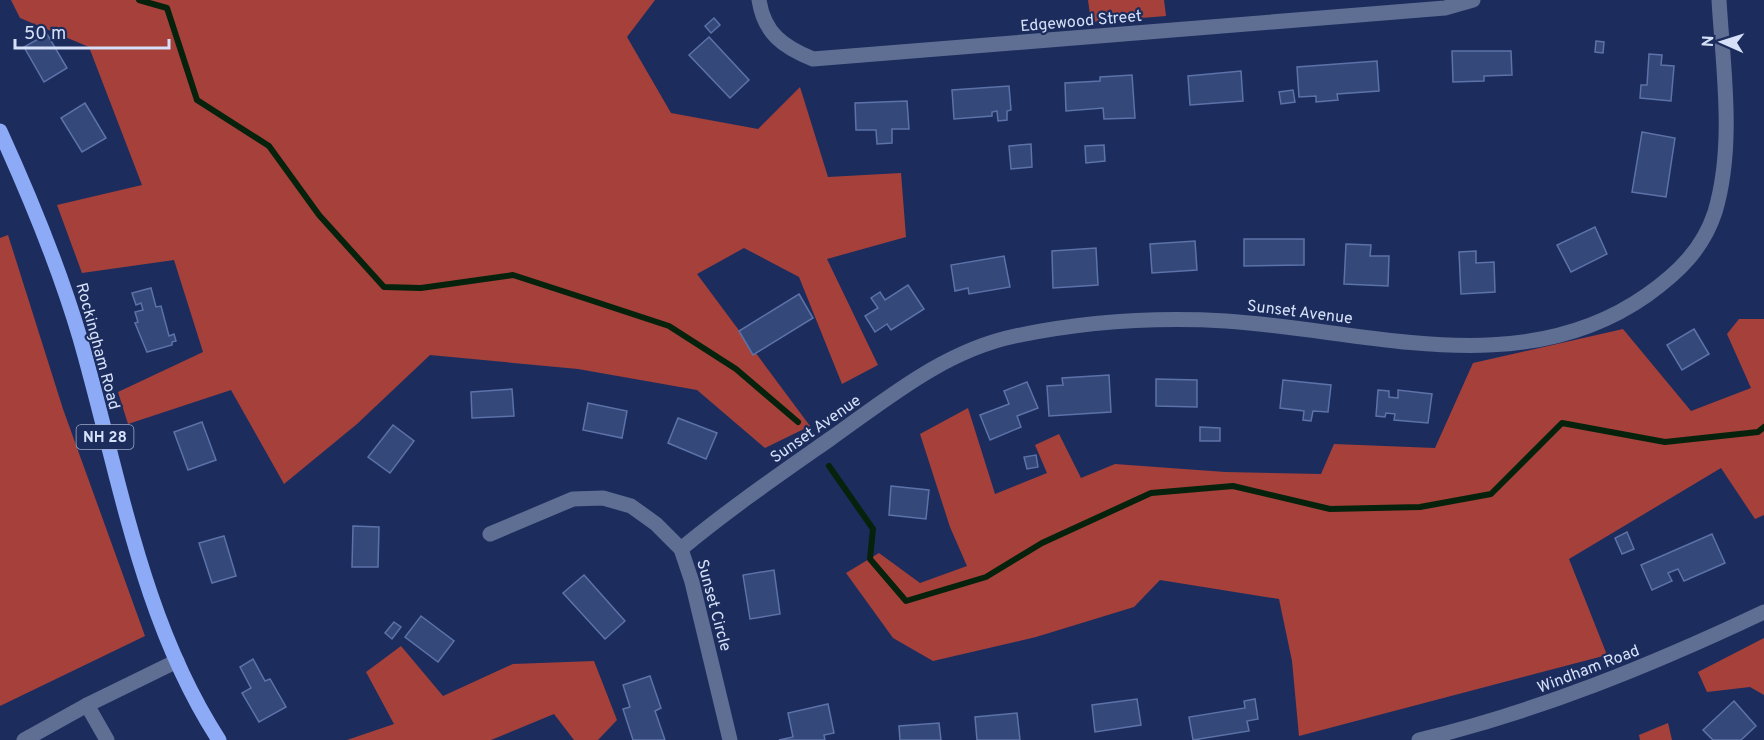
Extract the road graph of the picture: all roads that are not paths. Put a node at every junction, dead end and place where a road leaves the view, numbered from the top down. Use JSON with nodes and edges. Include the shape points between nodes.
{"nodes":[{"id":1,"x":759,"y":0,"type":"edge"},
{"id":2,"x":1473,"y":0,"type":"edge"},
{"id":3,"x":1719,"y":0,"type":"edge"},
{"id":4,"x":0,"y":131,"type":"edge"},
{"id":5,"x":490,"y":534,"type":"dead end"},
{"id":6,"x":681,"y":549,"type":"junction"},
{"id":7,"x":1764,"y":612,"type":"edge"},
{"id":8,"x":177,"y":661,"type":"junction"},
{"id":9,"x":87,"y":705,"type":"junction"},
{"id":10,"x":24,"y":740,"type":"edge"},
{"id":11,"x":108,"y":740,"type":"edge"},
{"id":12,"x":219,"y":740,"type":"edge"},
{"id":13,"x":730,"y":740,"type":"edge"},
{"id":14,"x":1419,"y":740,"type":"edge"}],
"edges":[{"from":1,"to":2,"type":"street","name":"Edgewood Street","via":[[762,17],[773,37],[789,50],[813,59],[1445,8]]},
{"from":3,"to":6,"type":"street","name":"Sunset Avenue","via":[[1725,128],[1714,214],[1698,248],[1681,268],[1638,302],[1602,321],[1560,336],[1503,346],[1449,346],[1200,320],[1090,326],[1000,340],[923,374],[742,501]]},
{"from":4,"to":8,"type":"main road","name":"Rockingham Road","number":"NH 28","via":[[62,279],[122,503]]},
{"from":5,"to":6,"type":"street","name":"Sunset Circle","via":[[573,499],[603,498],[631,506]]},
{"from":6,"to":13,"type":"street","name":"Sunset Circle"},
{"from":7,"to":14,"type":"street","name":"Windham Road","via":[[1637,670],[1557,700]]},
{"from":8,"to":9,"type":"street"},
{"from":8,"to":12,"type":"main road","name":"Rockingham Road","number":"NH 28"},
{"from":9,"to":10,"type":"street"},
{"from":9,"to":11,"type":"street"}]}
